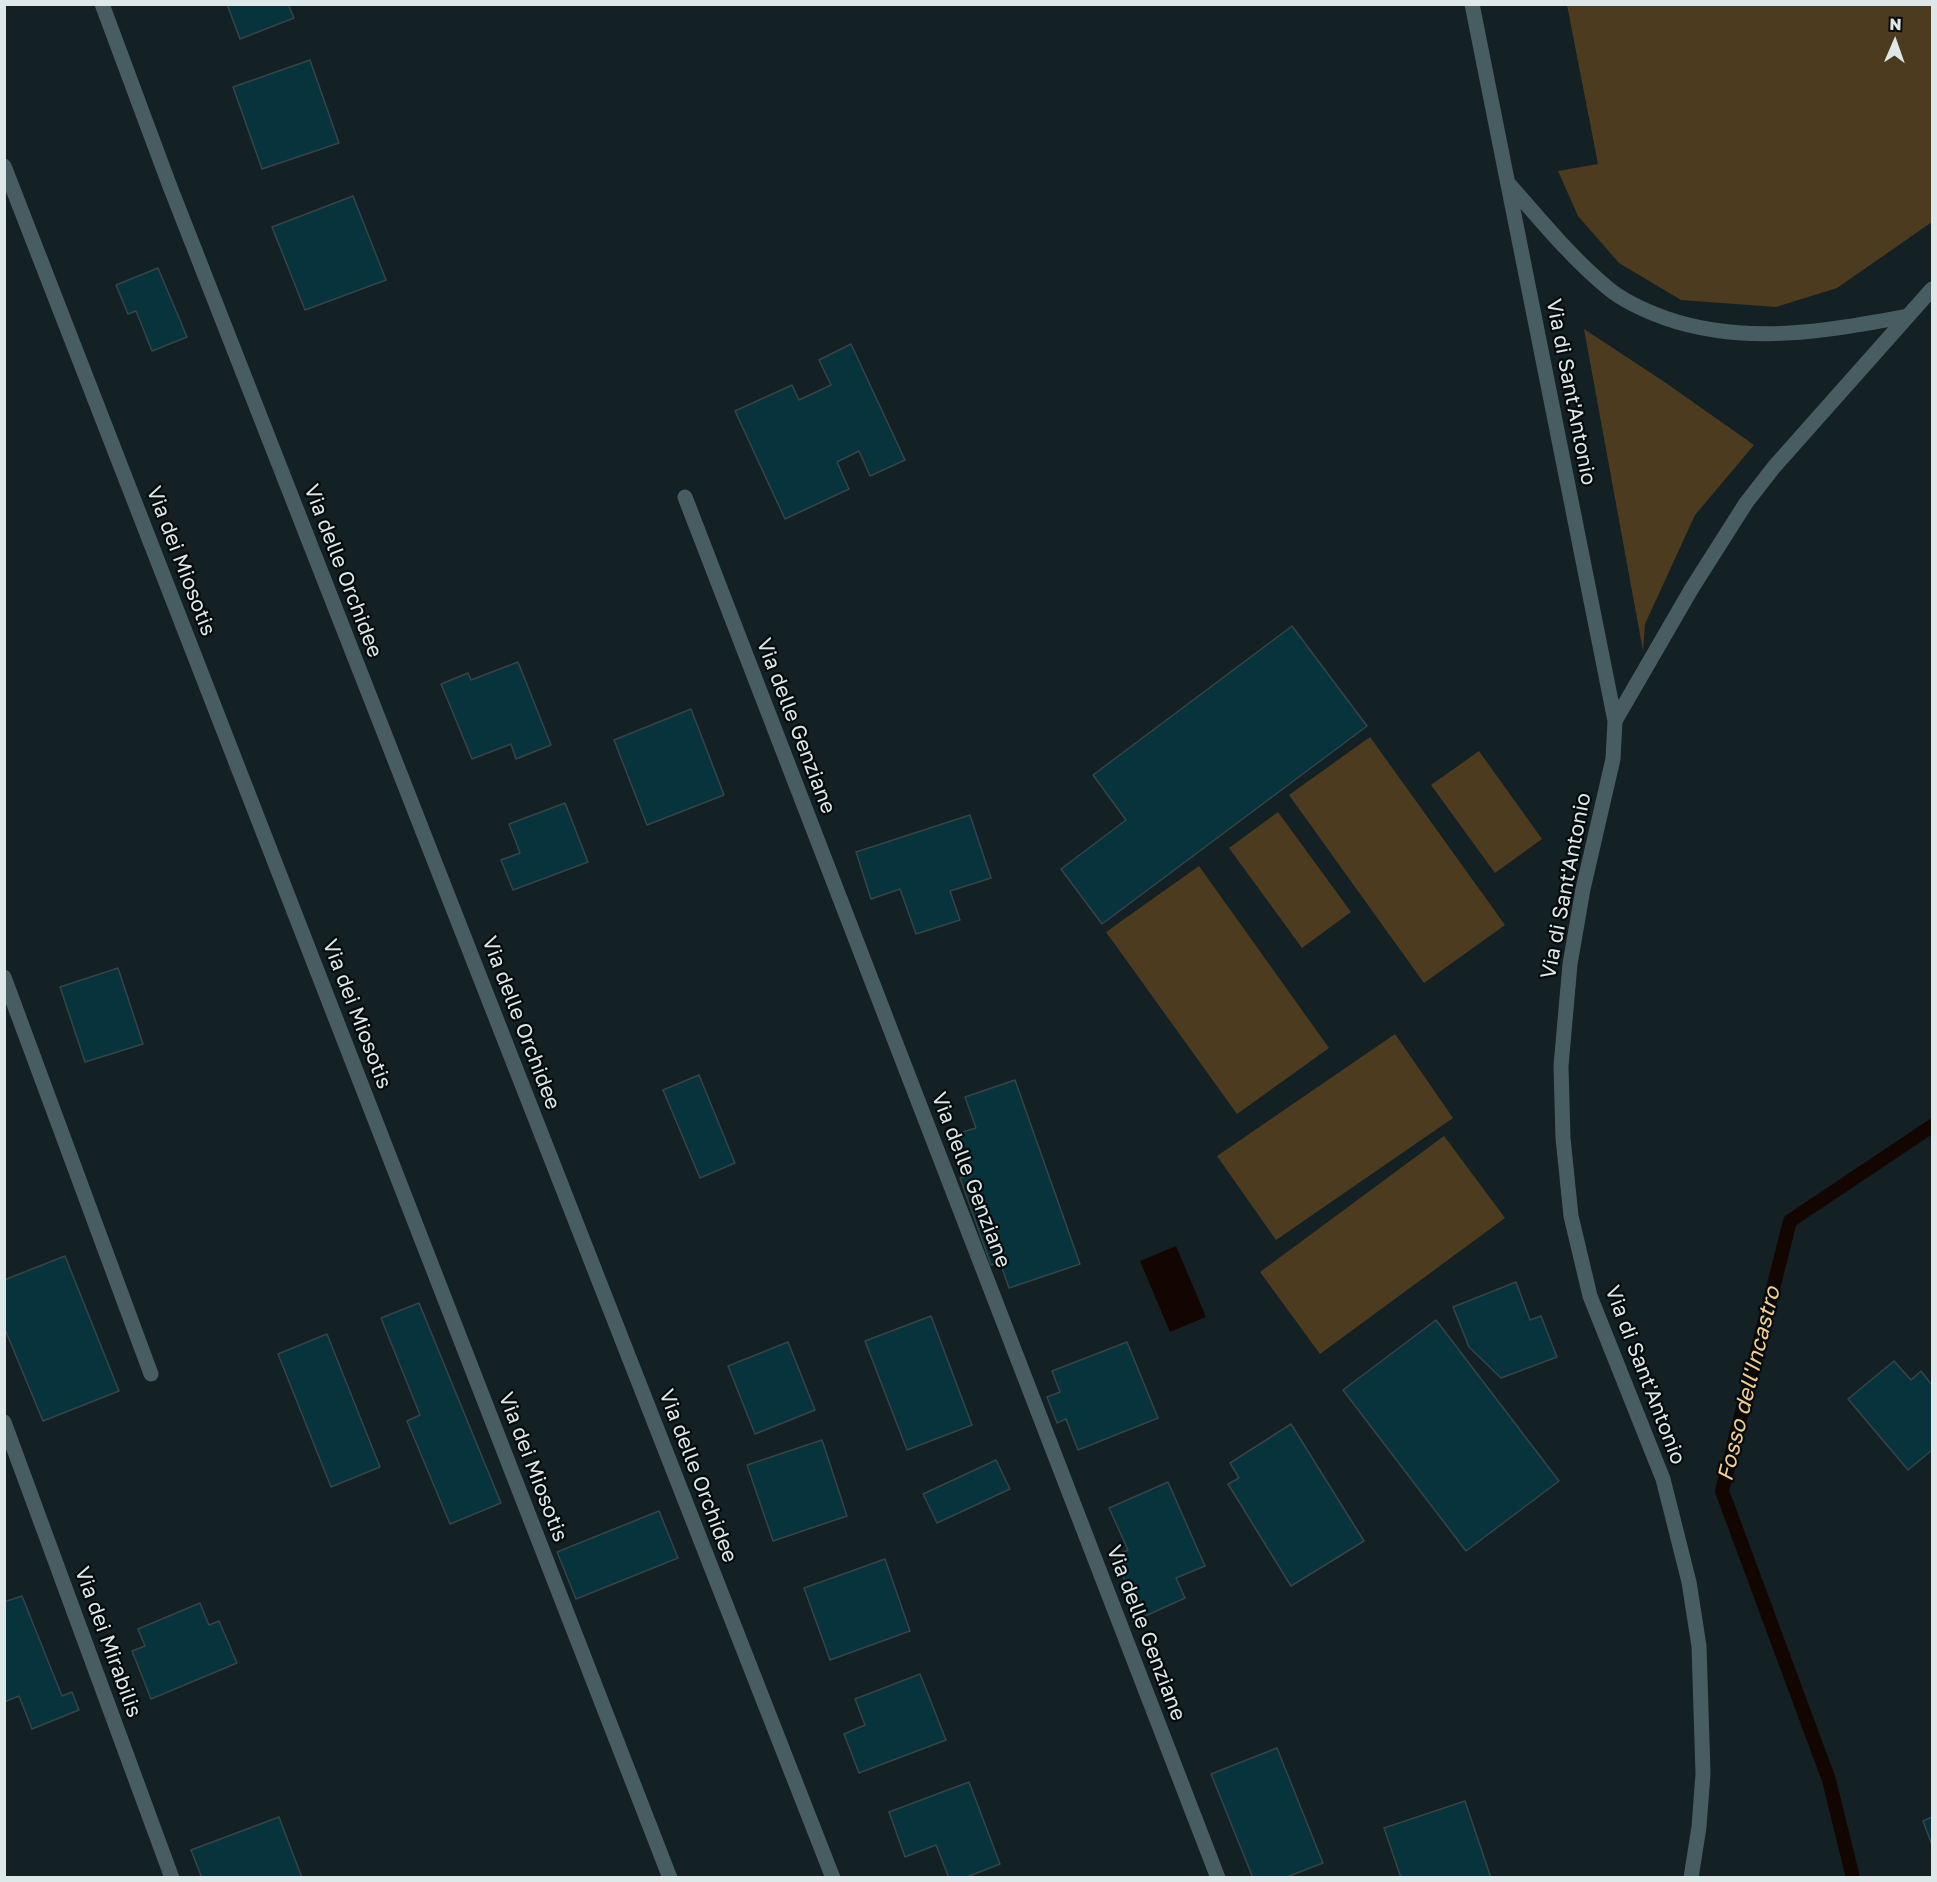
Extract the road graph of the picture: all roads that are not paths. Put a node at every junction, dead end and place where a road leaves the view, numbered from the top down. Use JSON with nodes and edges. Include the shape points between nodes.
{"nodes":[{"id":1,"x":102,"y":4,"type":"edge"},
{"id":2,"x":1472,"y":4,"type":"edge"},
{"id":3,"x":4,"y":166,"type":"edge"},
{"id":4,"x":1508,"y":183,"type":"junction"},
{"id":5,"x":1932,"y":289,"type":"edge"},
{"id":6,"x":1908,"y":316,"type":"junction"},
{"id":7,"x":685,"y":497,"type":"dead end"},
{"id":8,"x":1615,"y":721,"type":"junction"},
{"id":9,"x":4,"y":977,"type":"edge"},
{"id":10,"x":151,"y":1374,"type":"dead end"},
{"id":11,"x":4,"y":1422,"type":"edge"},
{"id":12,"x":172,"y":1878,"type":"edge"},
{"id":13,"x":670,"y":1878,"type":"edge"},
{"id":14,"x":833,"y":1878,"type":"edge"},
{"id":15,"x":1218,"y":1878,"type":"edge"},
{"id":16,"x":1691,"y":1878,"type":"edge"}],
"edges":[{"from":1,"to":14,"type":"street","name":"Via delle Orchidee"},
{"from":2,"to":4,"type":"street","name":"Via di Sant'Antonio"},
{"from":3,"to":13,"type":"street","name":"Via dei Miosotis"},
{"from":4,"to":6,"type":"street","via":[[1611,290],[1642,309],[1680,323],[1730,333],[1781,334]]},
{"from":4,"to":8,"type":"street","name":"Via di Sant'Antonio"},
{"from":5,"to":6,"type":"street"},
{"from":6,"to":8,"type":"street","via":[[1746,503]]},
{"from":7,"to":15,"type":"street","name":"Via delle Genziane"},
{"from":8,"to":16,"type":"street","name":"Via di Sant'Antonio","via":[[1613,759],[1570,964],[1562,1066],[1563,1138],[1571,1216],[1590,1296],[1663,1479],[1689,1582],[1699,1646],[1703,1765]]},
{"from":9,"to":10,"type":"street"},
{"from":11,"to":12,"type":"street","name":"Via dei Mirabilis"}]}
